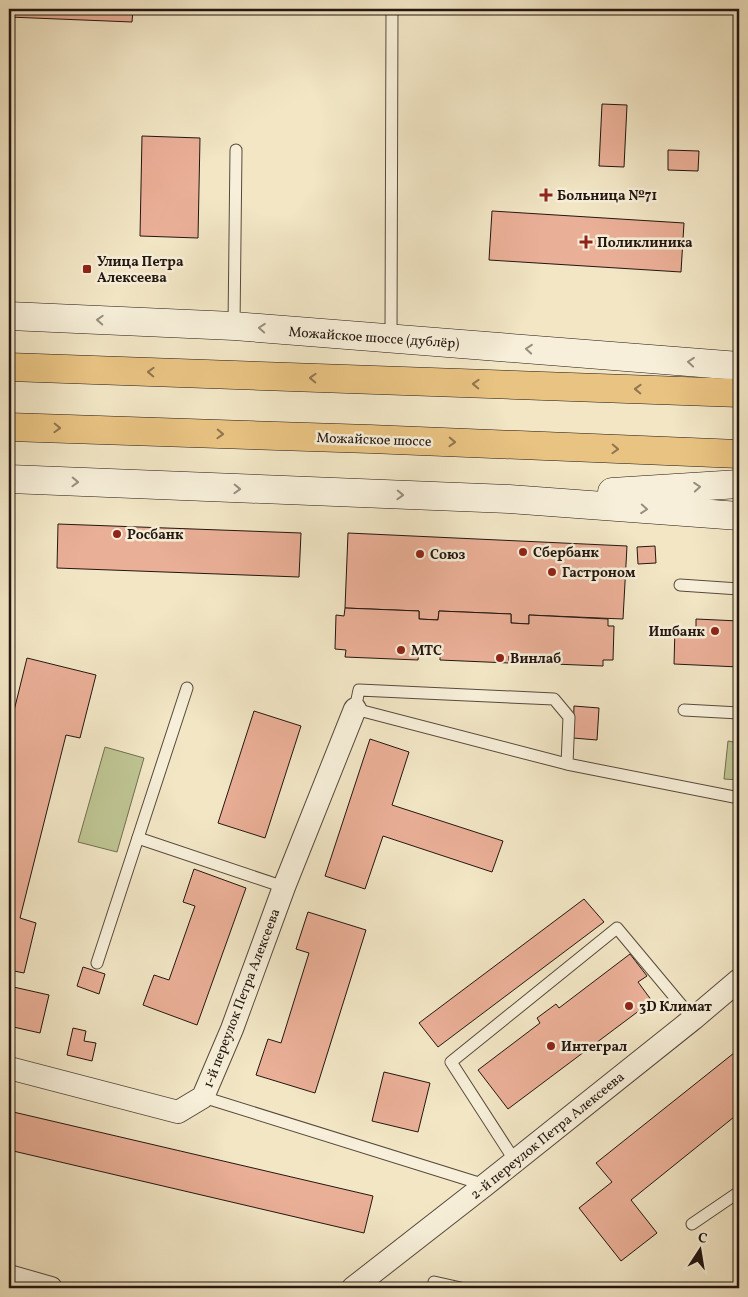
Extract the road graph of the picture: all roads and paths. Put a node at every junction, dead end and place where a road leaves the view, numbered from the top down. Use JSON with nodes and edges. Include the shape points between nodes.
{"nodes":[{"id":1,"x":392,"y":9,"type":"edge"},
{"id":2,"x":236,"y":150,"type":"dead end"},
{"id":3,"x":9,"y":316,"type":"edge"},
{"id":4,"x":234,"y":326,"type":"junction"},
{"id":5,"x":391,"y":338,"type":"junction"},
{"id":6,"x":739,"y":366,"type":"edge"},
{"id":7,"x":9,"y":367,"type":"edge"},
{"id":8,"x":739,"y":393,"type":"edge"},
{"id":9,"x":9,"y":427,"type":"edge"},
{"id":10,"x":739,"y":454,"type":"edge"},
{"id":11,"x":9,"y":479,"type":"edge"},
{"id":12,"x":739,"y":484,"type":"edge"},
{"id":13,"x":509,"y":499,"type":"junction"},
{"id":14,"x":739,"y":516,"type":"edge"},
{"id":15,"x":680,"y":585,"type":"dead end"},
{"id":16,"x":739,"y":589,"type":"edge"},
{"id":17,"x":187,"y":688,"type":"dead end"},
{"id":18,"x":355,"y":709,"type":"junction"},
{"id":19,"x":684,"y":710,"type":"dead end"},
{"id":20,"x":739,"y":713,"type":"edge"},
{"id":21,"x":566,"y":764,"type":"junction"},
{"id":22,"x":739,"y":798,"type":"edge"},
{"id":23,"x":138,"y":838,"type":"junction"},
{"id":24,"x":284,"y":887,"type":"junction"},
{"id":25,"x":97,"y":963,"type":"dead end"},
{"id":26,"x":739,"y":980,"type":"edge"},
{"id":27,"x":693,"y":1019,"type":"junction"},
{"id":28,"x":9,"y":1068,"type":"edge"},
{"id":29,"x":203,"y":1097,"type":"junction"},
{"id":30,"x":515,"y":1161,"type":"junction"},
{"id":31,"x":485,"y":1185,"type":"junction"},
{"id":32,"x":739,"y":1192,"type":"edge"},
{"id":33,"x":692,"y":1224,"type":"dead end"},
{"id":34,"x":9,"y":1276,"type":"edge"},
{"id":35,"x":434,"y":1282,"type":"dead end"},
{"id":36,"x":51,"y":1288,"type":"edge"},
{"id":37,"x":353,"y":1288,"type":"edge"},
{"id":38,"x":461,"y":1288,"type":"edge"}],
"edges":[{"from":1,"to":5,"type":"lane"},
{"from":2,"to":4,"type":"lane"},
{"from":4,"to":3,"type":"main road","name":"Можайское шоссе (дублёр)","one_way":true},
{"from":5,"to":4,"type":"main road","name":"Можайское шоссе (дублёр)","one_way":true},
{"from":6,"to":5,"type":"main road","name":"Можайское шоссе (дублёр)","one_way":true},
{"from":8,"to":7,"type":"main road","one_way":true},
{"from":9,"to":10,"type":"main road","name":"Можайское шоссе","one_way":true},
{"from":11,"to":13,"type":"main road","one_way":true},
{"from":13,"to":12,"type":"main road","one_way":true},
{"from":13,"to":14,"type":"main road","one_way":true},
{"from":15,"to":16,"type":"lane"},
{"from":17,"to":23,"type":"lane"},
{"from":18,"to":21,"type":"lane"},
{"from":18,"to":21,"type":"lane","via":[[359,690],[554,699],[569,717]]},
{"from":18,"to":24,"type":"street","name":"1-й переулок Петра Алексеева"},
{"from":19,"to":20,"type":"lane"},
{"from":21,"to":22,"type":"lane"},
{"from":23,"to":24,"type":"lane"},
{"from":23,"to":25,"type":"lane"},
{"from":24,"to":29,"type":"street","name":"1-й переулок Петра Алексеева","via":[[232,1029]]},
{"from":26,"to":27,"type":"street","name":"2-й переулок Петра Алексеева"},
{"from":27,"to":30,"type":"street","name":"2-й переулок Петра Алексеева"},
{"from":27,"to":30,"type":"lane","via":[[617,928],[451,1062]]},
{"from":28,"to":29,"type":"street","name":"1-й переулок Петра Алексеева","via":[[178,1112]]},
{"from":29,"to":31,"type":"lane"},
{"from":30,"to":31,"type":"street","name":"2-й переулок Петра Алексеева"},
{"from":31,"to":37,"type":"street","name":"2-й переулок Петра Алексеева"},
{"from":32,"to":33,"type":"lane"},
{"from":34,"to":36,"type":"street"},
{"from":35,"to":38,"type":"lane"}]}
